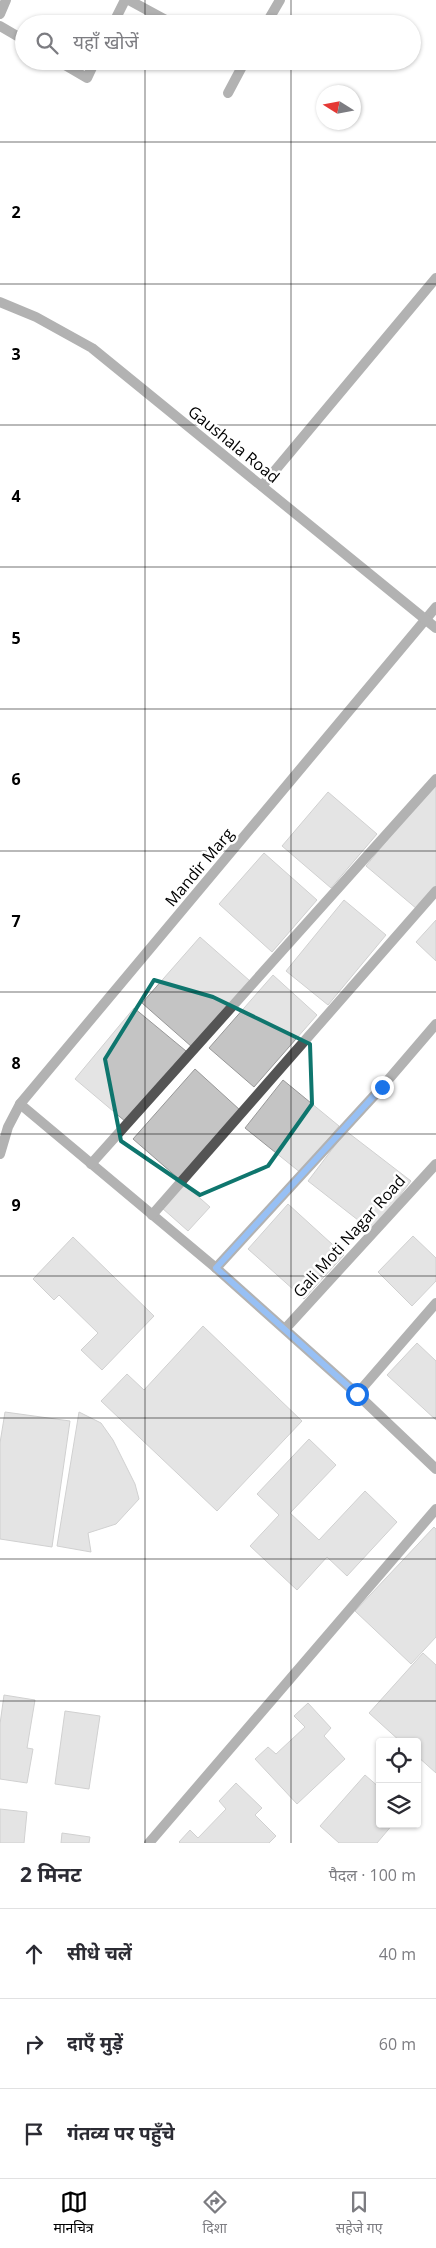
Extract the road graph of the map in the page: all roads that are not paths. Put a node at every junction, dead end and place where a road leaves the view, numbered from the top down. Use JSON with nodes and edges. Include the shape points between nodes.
{"nodes":[{"id":1,"x":6,"y":0,"type":"edge"},
{"id":2,"x":127,"y":0,"type":"edge"},
{"id":3,"x":280,"y":0,"type":"edge"},
{"id":4,"x":0,"y":14,"type":"edge"},
{"id":5,"x":118,"y":15,"type":"edge"},
{"id":6,"x":156,"y":15,"type":"edge"},
{"id":7,"x":271,"y":15,"type":"edge"},
{"id":8,"x":0,"y":26,"type":"edge"},
{"id":9,"x":15,"y":35,"type":"edge"},
{"id":10,"x":73,"y":70,"type":"edge"},
{"id":11,"x":90,"y":70,"type":"edge"},
{"id":12,"x":240,"y":70,"type":"edge"},
{"id":13,"x":228,"y":93,"type":"dead end"},
{"id":14,"x":436,"y":278,"type":"edge"},
{"id":15,"x":0,"y":302,"type":"edge"},
{"id":16,"x":262,"y":486,"type":"junction"},
{"id":17,"x":436,"y":607,"type":"edge"},
{"id":18,"x":427,"y":619,"type":"junction"},
{"id":19,"x":436,"y":628,"type":"edge"},
{"id":20,"x":436,"y":779,"type":"edge"},
{"id":21,"x":436,"y":891,"type":"edge"},
{"id":22,"x":436,"y":1024,"type":"edge"},
{"id":23,"x":20,"y":1104,"type":"junction"},
{"id":24,"x":0,"y":1154,"type":"edge"},
{"id":25,"x":91,"y":1164,"type":"junction"},
{"id":26,"x":436,"y":1164,"type":"edge"},
{"id":27,"x":152,"y":1215,"type":"junction"},
{"id":28,"x":216,"y":1268,"type":"junction"},
{"id":29,"x":436,"y":1303,"type":"edge"},
{"id":30,"x":285,"y":1329,"type":"junction"},
{"id":31,"x":357,"y":1394,"type":"junction"},
{"id":32,"x":436,"y":1469,"type":"edge"},
{"id":33,"x":436,"y":1509,"type":"edge"},
{"id":34,"x":149,"y":1843,"type":"edge"}],
"edges":[{"from":1,"to":4,"type":"street"},
{"from":2,"to":5,"type":"street"},
{"from":2,"to":6,"type":"street"},
{"from":3,"to":7,"type":"street"},
{"from":8,"to":9,"type":"street"},
{"from":10,"to":11,"type":"street","via":[[86,78]]},
{"from":12,"to":13,"type":"street"},
{"from":14,"to":16,"type":"street"},
{"from":15,"to":16,"type":"street","name":"Gaushala Road","via":[[36,317],[92,348]]},
{"from":16,"to":18,"type":"street","name":"Gaushala Road"},
{"from":17,"to":18,"type":"street","name":"Mandir Marg"},
{"from":18,"to":19,"type":"street","name":"Gaushala Road"},
{"from":18,"to":23,"type":"street","name":"Mandir Marg"},
{"from":20,"to":25,"type":"street"},
{"from":21,"to":27,"type":"street"},
{"from":22,"to":28,"type":"street"},
{"from":23,"to":24,"type":"street","name":"Mandir Marg"},
{"from":23,"to":25,"type":"street"},
{"from":25,"to":27,"type":"street"},
{"from":26,"to":30,"type":"street","name":"Gali Moti Nagar Road"},
{"from":27,"to":28,"type":"street"},
{"from":28,"to":30,"type":"street"},
{"from":29,"to":31,"type":"street"},
{"from":30,"to":31,"type":"street"},
{"from":31,"to":32,"type":"street"},
{"from":33,"to":34,"type":"street"}]}
